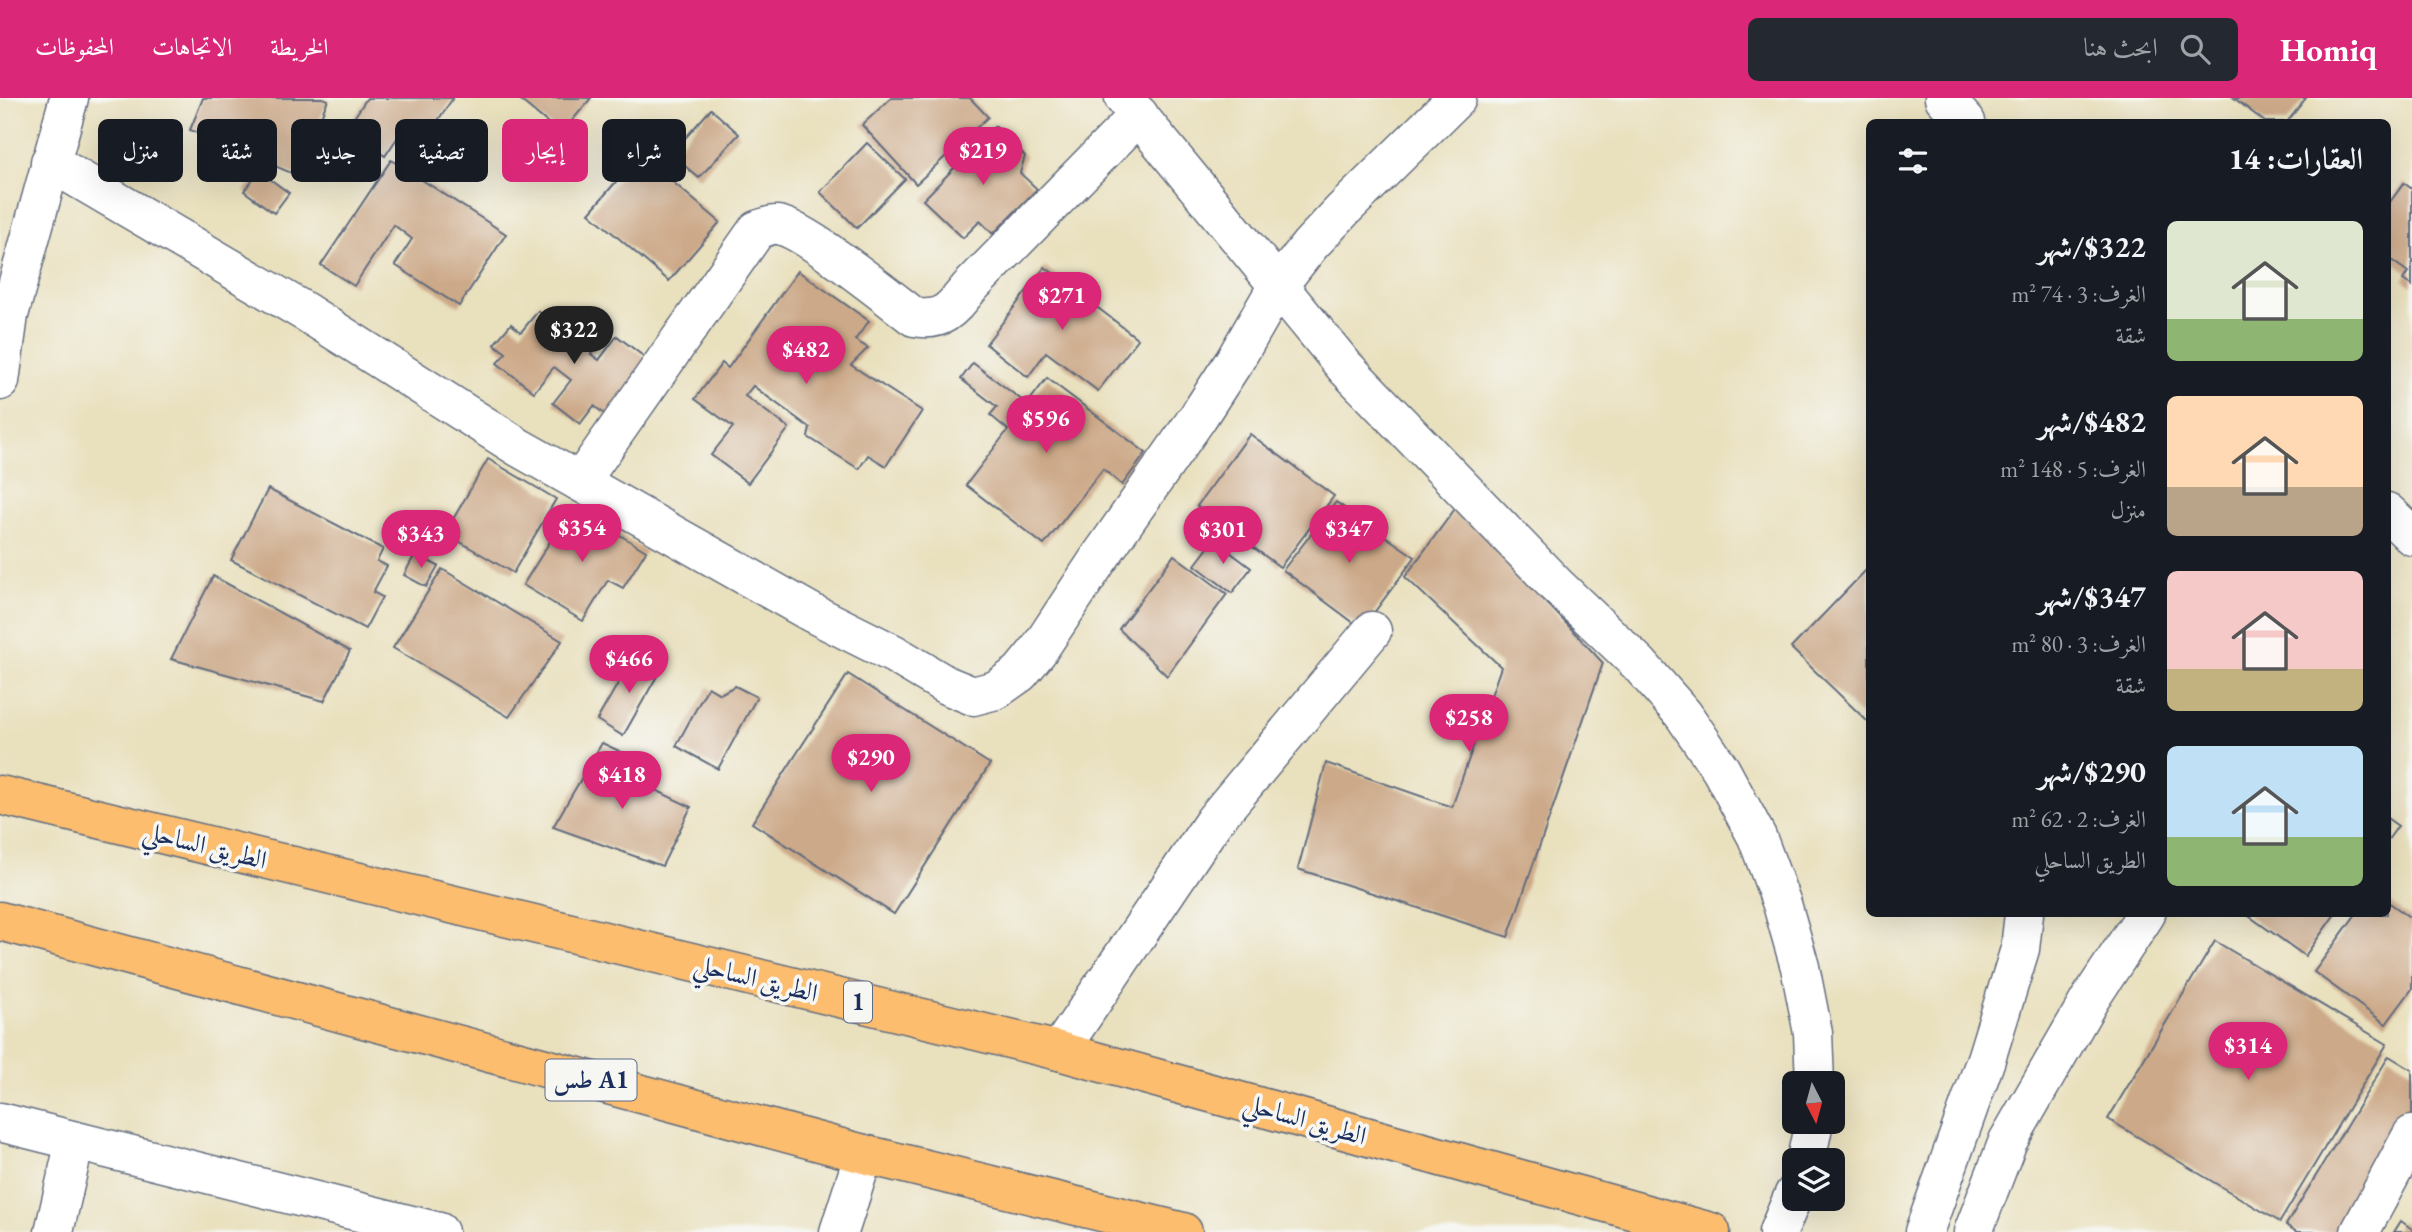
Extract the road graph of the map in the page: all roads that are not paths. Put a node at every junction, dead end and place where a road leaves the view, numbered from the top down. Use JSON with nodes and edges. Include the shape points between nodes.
{"nodes":[{"id":1,"x":69,"y":98,"type":"edge"},
{"id":2,"x":1457,"y":98,"type":"edge"},
{"id":3,"x":1944,"y":98,"type":"edge"},
{"id":4,"x":1132,"y":107,"type":"edge"},
{"id":5,"x":1963,"y":119,"type":"edge"},
{"id":6,"x":50,"y":162,"type":"junction"},
{"id":7,"x":1278,"y":287,"type":"junction"},
{"id":8,"x":0,"y":382,"type":"edge"},
{"id":9,"x":580,"y":482,"type":"junction"},
{"id":10,"x":2391,"y":516,"type":"edge"},
{"id":11,"x":2412,"y":536,"type":"edge"},
{"id":12,"x":1372,"y":631,"type":"dead end"},
{"id":13,"x":0,"y":795,"type":"edge"},
{"id":14,"x":2024,"y":917,"type":"edge"},
{"id":15,"x":2144,"y":917,"type":"edge"},
{"id":16,"x":0,"y":921,"type":"edge"},
{"id":17,"x":1059,"y":1051,"type":"junction"},
{"id":18,"x":1815,"y":1071,"type":"edge"},
{"id":19,"x":0,"y":1122,"type":"edge"},
{"id":20,"x":2412,"y":1135,"type":"edge"},
{"id":21,"x":75,"y":1141,"type":"junction"},
{"id":22,"x":864,"y":1154,"type":"junction"},
{"id":23,"x":1787,"y":1211,"type":"edge"},
{"id":24,"x":54,"y":1232,"type":"edge"},
{"id":25,"x":439,"y":1232,"type":"edge"},
{"id":26,"x":839,"y":1232,"type":"edge"},
{"id":27,"x":1183,"y":1232,"type":"edge"},
{"id":28,"x":1711,"y":1232,"type":"edge"},
{"id":29,"x":1778,"y":1232,"type":"edge"},
{"id":30,"x":1924,"y":1232,"type":"edge"},
{"id":31,"x":1973,"y":1232,"type":"edge"},
{"id":32,"x":2360,"y":1232,"type":"edge"}],
"edges":[{"from":1,"to":6,"type":"street"},
{"from":2,"to":7,"type":"street","via":[[1342,211]]},
{"from":3,"to":5,"type":"street"},
{"from":4,"to":7,"type":"street"},
{"from":4,"to":9,"type":"street","via":[[951,310],[930,320],[914,317],[788,227],[775,224],[757,230]]},
{"from":6,"to":8,"type":"street","via":[[9,315]]},
{"from":6,"to":9,"type":"street","via":[[307,313]]},
{"from":7,"to":9,"type":"street","via":[[1198,417],[1038,651],[1020,673],[996,690],[973,696],[946,685]]},
{"from":7,"to":18,"type":"street","via":[[1345,367],[1683,714],[1756,837],[1782,904],[1813,1033]]},
{"from":10,"to":11,"type":"street"},
{"from":12,"to":17,"type":"street","via":[[1214,821]]},
{"from":13,"to":17,"type":"highway","name":"الطريق الساحلي","number":"1"},
{"from":14,"to":30,"type":"street","via":[[2020,949],[1990,1047]]},
{"from":15,"to":31,"type":"street","via":[[2090,999],[2008,1141]]},
{"from":16,"to":22,"type":"highway","number":"طس A1"},
{"from":17,"to":28,"type":"highway","name":"الطريق الساحلي","number":"1"},
{"from":19,"to":21,"type":"street"},
{"from":20,"to":32,"type":"street"},
{"from":21,"to":24,"type":"street"},
{"from":21,"to":25,"type":"street"},
{"from":22,"to":26,"type":"street"},
{"from":22,"to":27,"type":"highway","number":"طس A1"},
{"from":23,"to":29,"type":"street"}]}
